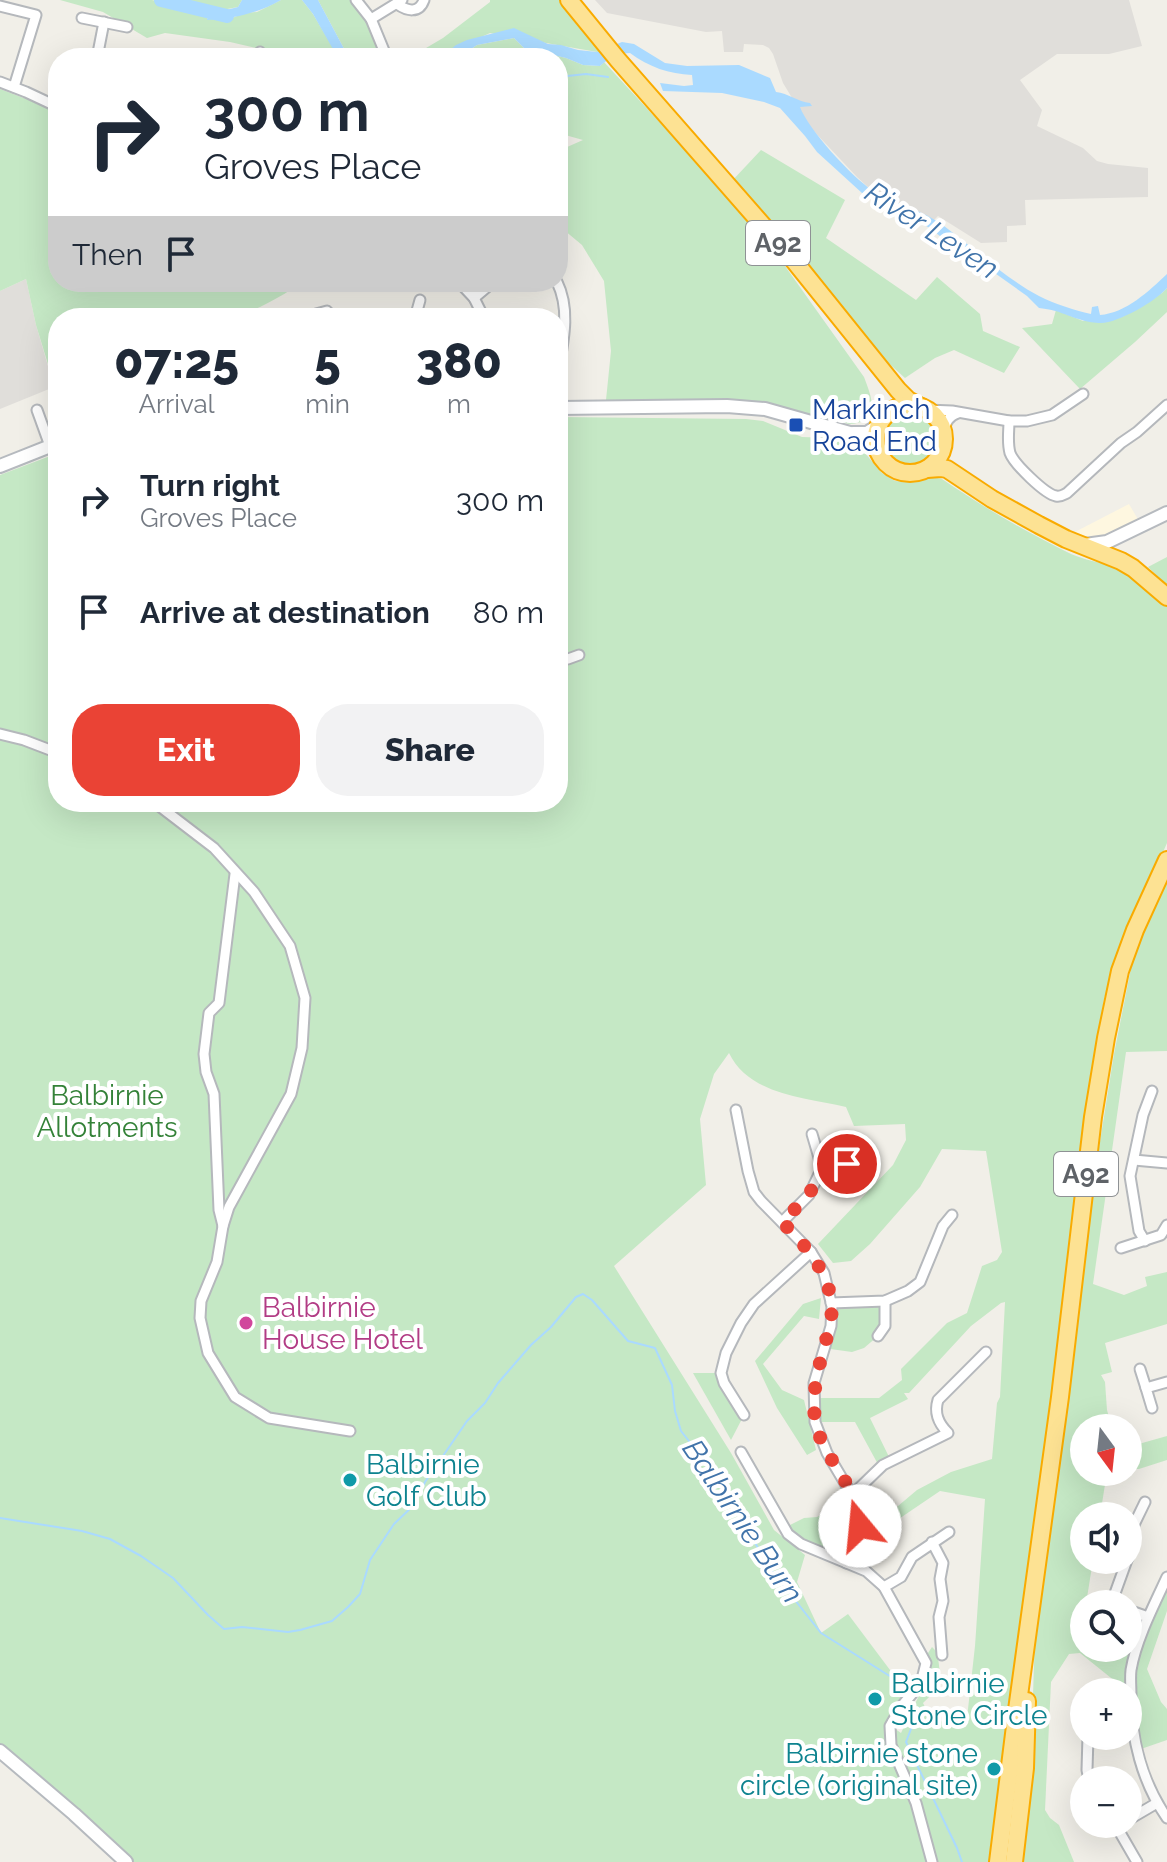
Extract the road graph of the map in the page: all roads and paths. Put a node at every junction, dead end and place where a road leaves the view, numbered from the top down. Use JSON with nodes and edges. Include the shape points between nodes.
{"nodes":[{"id":1,"x":356,"y":0,"type":"edge"},
{"id":2,"x":424,"y":0,"type":"edge"},
{"id":3,"x":569,"y":0,"type":"edge"},
{"id":4,"x":399,"y":2,"type":"edge"},
{"id":5,"x":0,"y":6,"type":"edge"},
{"id":6,"x":82,"y":18,"type":"dead end"},
{"id":7,"x":371,"y":19,"type":"junction"},
{"id":8,"x":104,"y":22,"type":"junction"},
{"id":9,"x":127,"y":27,"type":"dead end"},
{"id":10,"x":99,"y":48,"type":"edge"},
{"id":11,"x":383,"y":48,"type":"edge"},
{"id":12,"x":0,"y":82,"type":"edge"},
{"id":13,"x":14,"y":87,"type":"junction"},
{"id":14,"x":48,"y":101,"type":"edge"},
{"id":15,"x":468,"y":292,"type":"edge"},
{"id":16,"x":481,"y":292,"type":"edge"},
{"id":17,"x":474,"y":298,"type":"junction"},
{"id":18,"x":420,"y":300,"type":"dead end"},
{"id":19,"x":418,"y":308,"type":"edge"},
{"id":20,"x":479,"y":308,"type":"edge"},
{"id":21,"x":880,"y":366,"type":"junction"},
{"id":22,"x":1083,"y":394,"type":"dead end"},
{"id":23,"x":1167,"y":405,"type":"edge"},
{"id":24,"x":568,"y":408,"type":"edge"},
{"id":25,"x":925,"y":409,"type":"junction"},
{"id":26,"x":37,"y":410,"type":"dead end"},
{"id":27,"x":961,"y":412,"type":"junction"},
{"id":28,"x":882,"y":420,"type":"junction"},
{"id":29,"x":1009,"y":421,"type":"junction"},
{"id":30,"x":48,"y":432,"type":"edge"},
{"id":31,"x":850,"y":433,"type":"junction"},
{"id":32,"x":944,"y":438,"type":"junction"},
{"id":33,"x":48,"y":446,"type":"edge"},
{"id":34,"x":877,"y":449,"type":"junction"},
{"id":35,"x":0,"y":466,"type":"edge"},
{"id":36,"x":927,"y":469,"type":"junction"},
{"id":37,"x":976,"y":488,"type":"junction"},
{"id":38,"x":1167,"y":513,"type":"edge"},
{"id":39,"x":1131,"y":532,"type":"junction"},
{"id":40,"x":1080,"y":544,"type":"junction"},
{"id":41,"x":1112,"y":558,"type":"junction"},
{"id":42,"x":1167,"y":597,"type":"edge"},
{"id":43,"x":579,"y":655,"type":"dead end"},
{"id":44,"x":568,"y":659,"type":"edge"},
{"id":45,"x":0,"y":734,"type":"edge"},
{"id":46,"x":48,"y":749,"type":"edge"},
{"id":47,"x":167,"y":812,"type":"edge"},
{"id":48,"x":1167,"y":860,"type":"edge"},
{"id":49,"x":235,"y":874,"type":"junction"},
{"id":50,"x":1152,"y":1091,"type":"dead end"},
{"id":51,"x":736,"y":1110,"type":"dead end"},
{"id":52,"x":812,"y":1134,"type":"dead end"},
{"id":53,"x":866,"y":1146,"type":"dead end"},
{"id":54,"x":1134,"y":1160,"type":"junction"},
{"id":55,"x":1167,"y":1163,"type":"edge"},
{"id":56,"x":822,"y":1168,"type":"junction"},
{"id":57,"x":952,"y":1215,"type":"dead end"},
{"id":58,"x":782,"y":1222,"type":"junction"},
{"id":59,"x":1167,"y":1225,"type":"edge"},
{"id":60,"x":223,"y":1226,"type":"junction"},
{"id":61,"x":1145,"y":1241,"type":"junction"},
{"id":62,"x":1121,"y":1248,"type":"dead end"},
{"id":63,"x":811,"y":1252,"type":"junction"},
{"id":64,"x":885,"y":1301,"type":"junction"},
{"id":65,"x":831,"y":1303,"type":"junction"},
{"id":66,"x":878,"y":1336,"type":"dead end"},
{"id":67,"x":986,"y":1352,"type":"dead end"},
{"id":68,"x":1140,"y":1369,"type":"dead end"},
{"id":69,"x":1167,"y":1382,"type":"edge"},
{"id":70,"x":1146,"y":1388,"type":"junction"},
{"id":71,"x":1152,"y":1408,"type":"dead end"},
{"id":72,"x":744,"y":1415,"type":"dead end"},
{"id":73,"x":350,"y":1431,"type":"dead end"},
{"id":74,"x":741,"y":1452,"type":"dead end"},
{"id":75,"x":852,"y":1495,"type":"junction"},
{"id":76,"x":1145,"y":1502,"type":"dead end"},
{"id":77,"x":1142,"y":1508,"type":"edge"},
{"id":78,"x":949,"y":1532,"type":"dead end"},
{"id":79,"x":932,"y":1542,"type":"junction"},
{"id":80,"x":846,"y":1563,"type":"junction"},
{"id":81,"x":1167,"y":1577,"type":"edge"},
{"id":82,"x":884,"y":1587,"type":"junction"},
{"id":83,"x":1142,"y":1615,"type":"edge"},
{"id":84,"x":1148,"y":1617,"type":"junction"},
{"id":85,"x":1030,"y":1624,"type":"junction"},
{"id":86,"x":942,"y":1655,"type":"dead end"},
{"id":87,"x":0,"y":1751,"type":"edge"},
{"id":88,"x":1157,"y":1803,"type":"junction"},
{"id":89,"x":1142,"y":1812,"type":"edge"},
{"id":90,"x":1167,"y":1818,"type":"edge"},
{"id":91,"x":1124,"y":1838,"type":"edge"},
{"id":92,"x":126,"y":1862,"type":"edge"},
{"id":93,"x":932,"y":1862,"type":"edge"},
{"id":94,"x":998,"y":1862,"type":"edge"},
{"id":95,"x":1014,"y":1862,"type":"edge"},
{"id":96,"x":1137,"y":1862,"type":"edge"}],
"edges":[{"from":1,"to":7,"type":"street"},
{"from":2,"to":4,"type":"street","via":[[407,11]]},
{"from":3,"to":21,"type":"highway","number":"A92"},
{"from":4,"to":7,"type":"street"},
{"from":5,"to":13,"type":"street","via":[[36,15]]},
{"from":6,"to":8,"type":"street"},
{"from":7,"to":11,"type":"street"},
{"from":8,"to":9,"type":"street"},
{"from":8,"to":10,"type":"street"},
{"from":12,"to":13,"type":"street"},
{"from":13,"to":14,"type":"street"},
{"from":15,"to":17,"type":"street"},
{"from":16,"to":17,"type":"street"},
{"from":17,"to":20,"type":"street"},
{"from":18,"to":19,"type":"street"},
{"from":21,"to":25,"type":"highway","number":"A92","via":[[908,400]]},
{"from":21,"to":28,"type":"highway","via":[[885,379]]},
{"from":22,"to":29,"type":"street","via":[[1052,415]]},
{"from":23,"to":29,"type":"street","via":[[1060,496],[1014,462]]},
{"from":24,"to":31,"type":"main road","via":[[765,409]]},
{"from":25,"to":27,"type":"street"},
{"from":25,"to":28,"type":"highway","via":[[903,406]]},
{"from":25,"to":32,"type":"highway","number":"A92","via":[[937,418]]},
{"from":26,"to":30,"type":"street"},
{"from":27,"to":29,"type":"street"},
{"from":27,"to":32,"type":"street","via":[[949,417]]},
{"from":28,"to":31,"type":"main road","via":[[867,433]]},
{"from":28,"to":34,"type":"highway"},
{"from":31,"to":34,"type":"main road"},
{"from":32,"to":36,"type":"highway","via":[[939,458]]},
{"from":32,"to":37,"type":"highway","number":"A92","via":[[952,460]]},
{"from":33,"to":35,"type":"main road"},
{"from":34,"to":36,"type":"highway","number":"A92","via":[[897,471]]},
{"from":36,"to":37,"type":"highway","number":"A92","via":[[947,469]]},
{"from":37,"to":40,"type":"highway","number":"A92"},
{"from":38,"to":39,"type":"main road"},
{"from":39,"to":40,"type":"main road","via":[[1095,545]]},
{"from":39,"to":41,"type":"main road"},
{"from":40,"to":41,"type":"highway","number":"A92"},
{"from":41,"to":42,"type":"highway","number":"A92"},
{"from":43,"to":44,"type":"street"},
{"from":45,"to":46,"type":"street"},
{"from":47,"to":49,"type":"street","via":[[214,848]]},
{"from":48,"to":85,"type":"highway","number":"A92","via":[[1120,971],[1106,1038]]},
{"from":49,"to":60,"type":"street","via":[[219,1003],[209,1013],[204,1054],[214,1094]]},
{"from":49,"to":60,"type":"street","via":[[254,892],[290,946],[305,998],[302,1048],[291,1094]]},
{"from":50,"to":54,"type":"street"},
{"from":51,"to":58,"type":"street","via":[[754,1192]]},
{"from":52,"to":56,"type":"street"},
{"from":53,"to":56,"type":"street","via":[[847,1164]]},
{"from":54,"to":55,"type":"street"},
{"from":54,"to":61,"type":"street","via":[[1130,1176]]},
{"from":56,"to":58,"type":"street","via":[[809,1195]]},
{"from":57,"to":64,"type":"street","via":[[920,1282]]},
{"from":58,"to":63,"type":"street"},
{"from":59,"to":61,"type":"street","via":[[1161,1235]]},
{"from":60,"to":73,"type":"street","via":[[200,1318],[216,1369],[235,1397],[269,1418]]},
{"from":61,"to":62,"type":"street"},
{"from":63,"to":65,"type":"street","via":[[824,1273]]},
{"from":63,"to":72,"type":"street","via":[[754,1304],[726,1353],[721,1373]]},
{"from":64,"to":65,"type":"street"},
{"from":64,"to":66,"type":"street","via":[[885,1326]]},
{"from":65,"to":75,"type":"street","via":[[831,1326],[814,1383],[815,1422]]},
{"from":67,"to":75,"type":"street","via":[[938,1400],[935,1411],[948,1433],[883,1465]]},
{"from":68,"to":70,"type":"street"},
{"from":69,"to":70,"type":"street"},
{"from":70,"to":71,"type":"street"},
{"from":74,"to":80,"type":"street","via":[[788,1534]]},
{"from":75,"to":80,"type":"street","via":[[861,1515]]},
{"from":76,"to":77,"type":"street"},
{"from":78,"to":79,"type":"street"},
{"from":79,"to":82,"type":"street","via":[[912,1557],[901,1577]]},
{"from":79,"to":86,"type":"street","via":[[943,1563]]},
{"from":80,"to":82,"type":"street"},
{"from":81,"to":84,"type":"street"},
{"from":82,"to":93,"type":"street","via":[[926,1663],[921,1683],[890,1726],[891,1745],[916,1803]]},
{"from":83,"to":84,"type":"street"},
{"from":84,"to":88,"type":"street","via":[[1131,1670],[1131,1717],[1143,1772]]},
{"from":85,"to":94,"type":"highway","number":"A92"},
{"from":85,"to":95,"type":"highway","number":"A92","via":[[1025,1768]]},
{"from":87,"to":92,"type":"main road"},
{"from":88,"to":89,"type":"street"},
{"from":88,"to":90,"type":"street"},
{"from":91,"to":96,"type":"street"}]}
